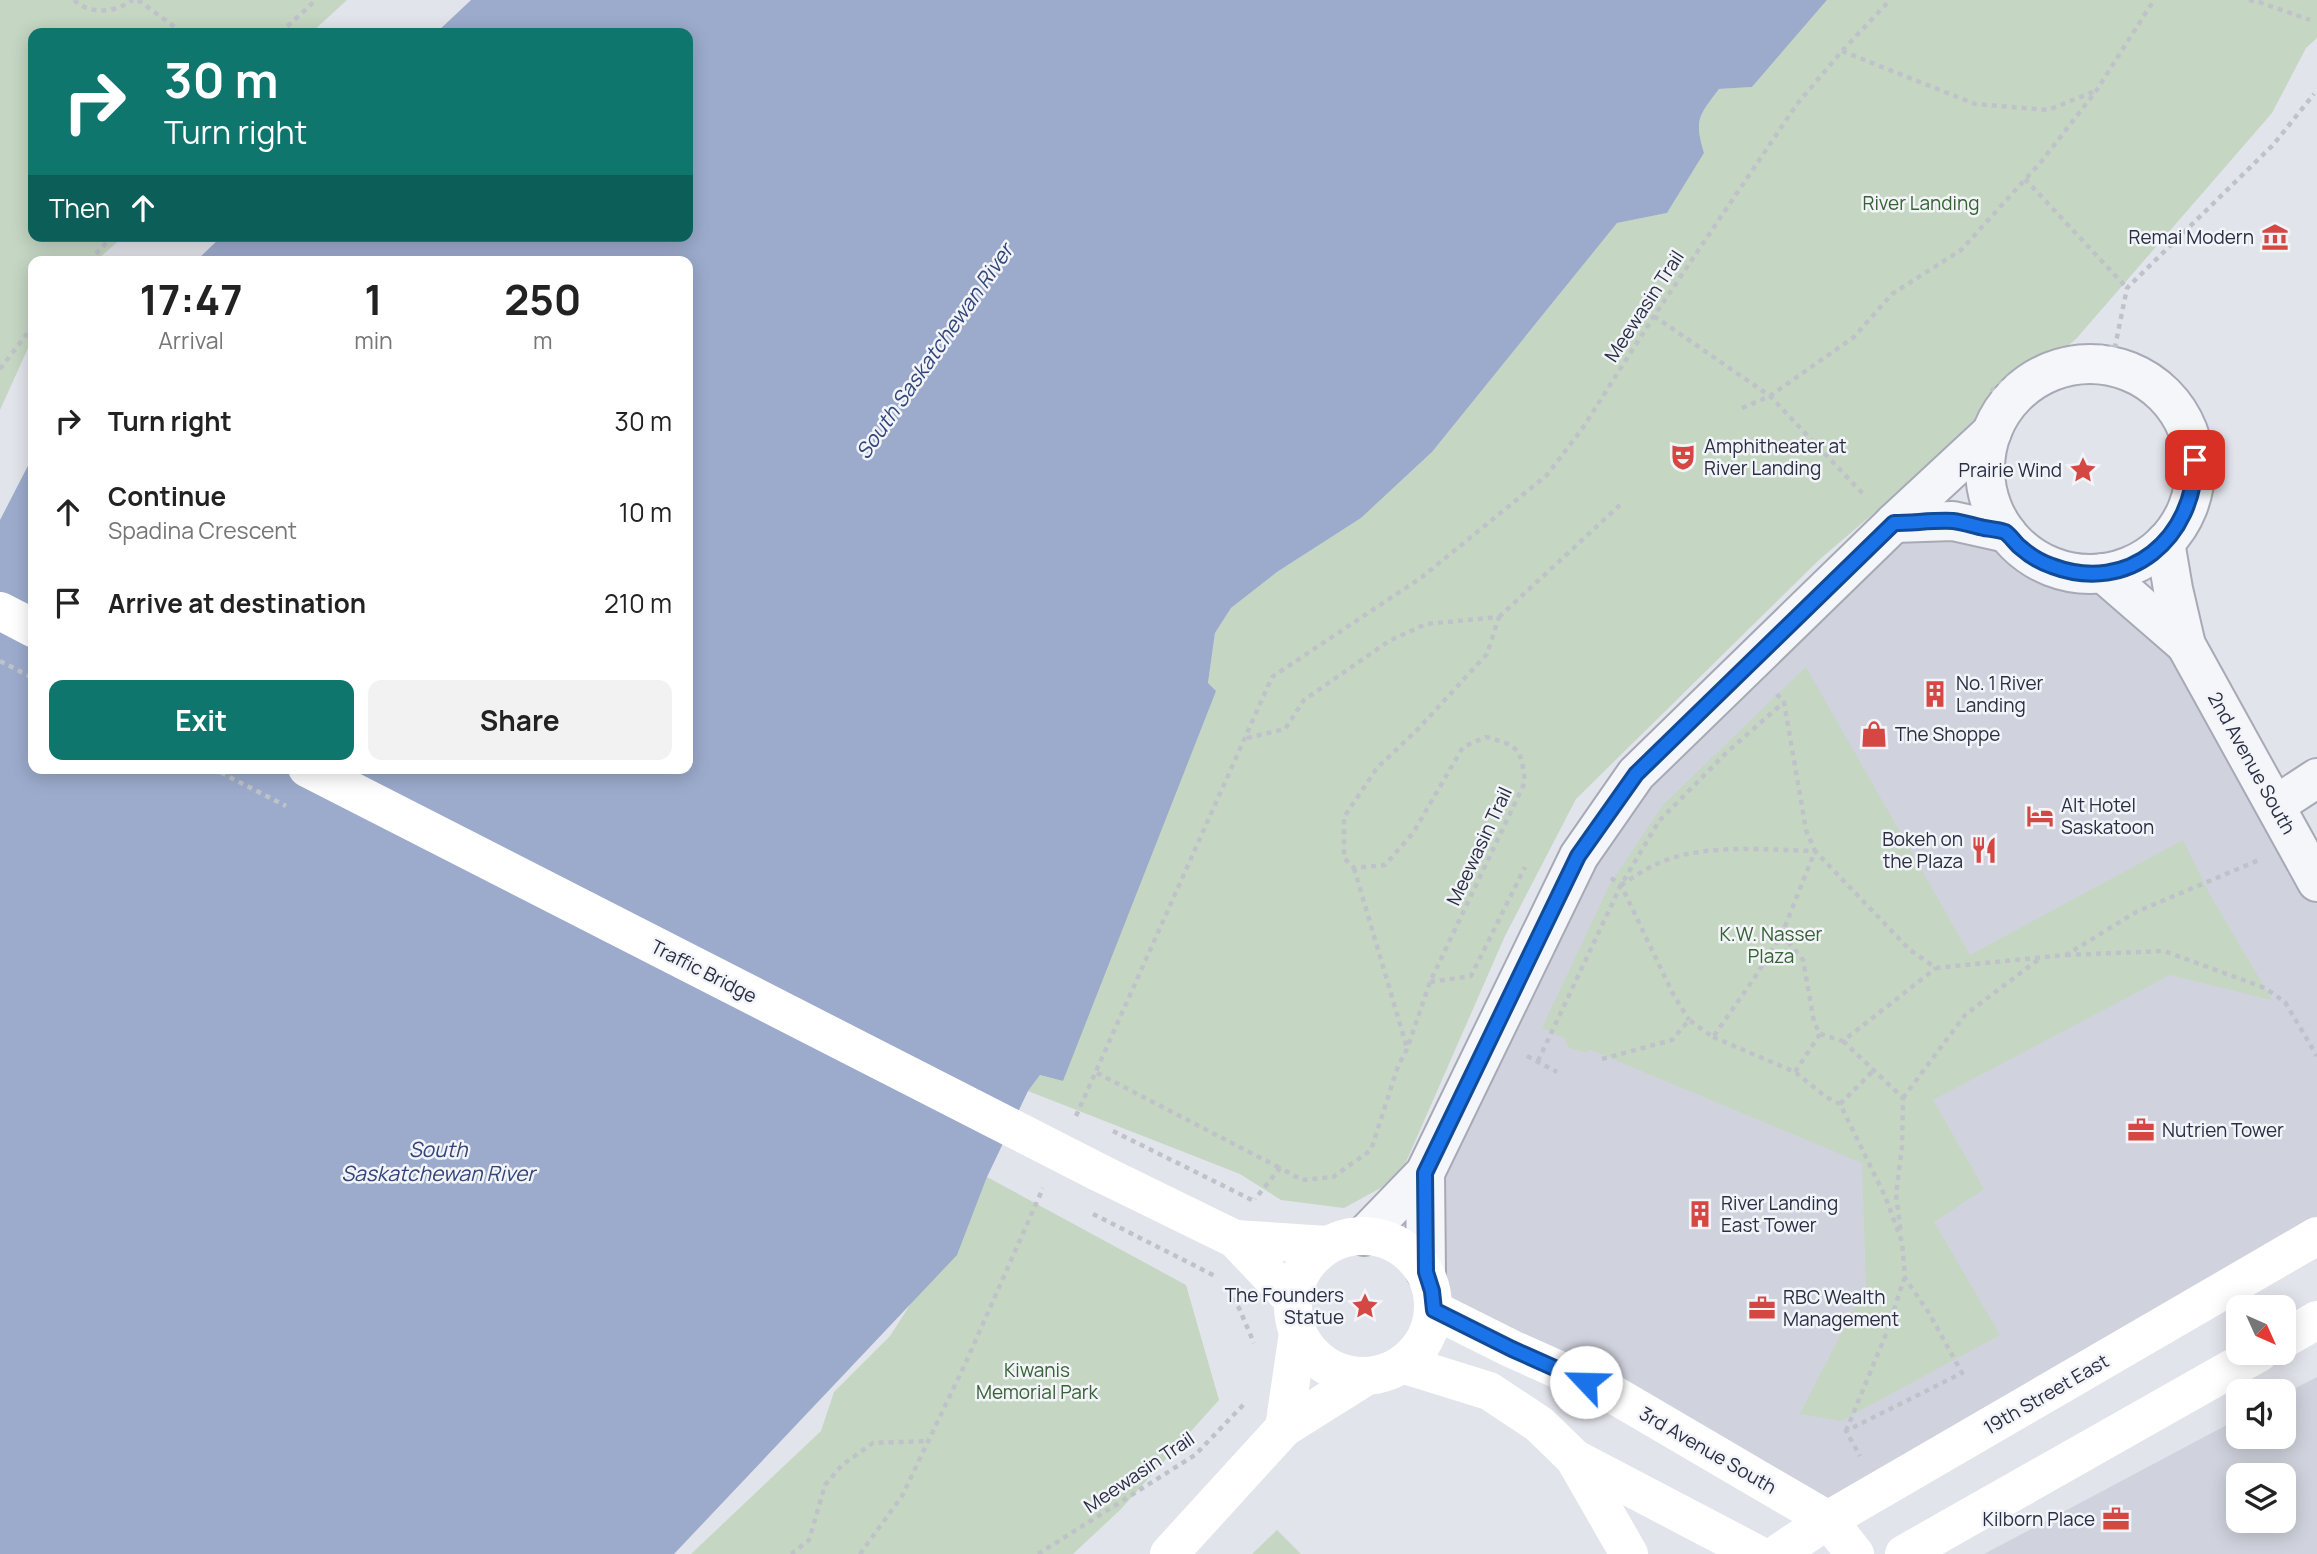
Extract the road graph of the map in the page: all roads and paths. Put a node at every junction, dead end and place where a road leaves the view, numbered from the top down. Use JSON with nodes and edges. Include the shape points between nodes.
{"nodes":[{"id":1,"x":74,"y":0,"type":"edge"},
{"id":2,"x":136,"y":0,"type":"edge"},
{"id":3,"x":316,"y":0,"type":"edge"},
{"id":4,"x":1890,"y":0,"type":"edge"},
{"id":5,"x":2154,"y":0,"type":"edge"},
{"id":6,"x":2249,"y":0,"type":"edge"},
{"id":7,"x":2310,"y":20,"type":"dead end"},
{"id":8,"x":174,"y":28,"type":"edge"},
{"id":9,"x":285,"y":28,"type":"edge"},
{"id":10,"x":1842,"y":51,"type":"junction"},
{"id":11,"x":2096,"y":91,"type":"junction"},
{"id":12,"x":2314,"y":94,"type":"dead end"},
{"id":13,"x":2025,"y":178,"type":"junction"},
{"id":14,"x":107,"y":242,"type":"edge"},
{"id":15,"x":94,"y":256,"type":"edge"},
{"id":16,"x":2127,"y":288,"type":"junction"},
{"id":17,"x":1654,"y":316,"type":"junction"},
{"id":18,"x":28,"y":333,"type":"edge"},
{"id":19,"x":2119,"y":368,"type":"junction"},
{"id":20,"x":0,"y":369,"type":"edge"},
{"id":21,"x":1770,"y":396,"type":"junction"},
{"id":22,"x":1742,"y":408,"type":"dead end"},
{"id":23,"x":1992,"y":432,"type":"junction"},
{"id":24,"x":1622,"y":504,"type":"dead end"},
{"id":25,"x":1882,"y":513,"type":"junction"},
{"id":26,"x":2007,"y":533,"type":"junction"},
{"id":27,"x":2165,"y":542,"type":"junction"},
{"id":28,"x":2103,"y":573,"type":"junction"},
{"id":29,"x":0,"y":611,"type":"edge"},
{"id":30,"x":1499,"y":617,"type":"junction"},
{"id":31,"x":28,"y":625,"type":"edge"},
{"id":32,"x":2186,"y":645,"type":"junction"},
{"id":33,"x":0,"y":661,"type":"edge"},
{"id":34,"x":28,"y":675,"type":"edge"},
{"id":35,"x":1246,"y":738,"type":"junction"},
{"id":36,"x":319,"y":774,"type":"edge"},
{"id":37,"x":2317,"y":778,"type":"edge"},
{"id":38,"x":2276,"y":805,"type":"junction"},
{"id":39,"x":2298,"y":844,"type":"junction"},
{"id":40,"x":1815,"y":851,"type":"junction"},
{"id":41,"x":1354,"y":868,"type":"junction"},
{"id":42,"x":2317,"y":882,"type":"edge"},
{"id":43,"x":1621,"y":885,"type":"junction"},
{"id":44,"x":1782,"y":934,"type":"junction"},
{"id":45,"x":2066,"y":955,"type":"junction"},
{"id":46,"x":2040,"y":958,"type":"junction"},
{"id":47,"x":1936,"y":968,"type":"junction"},
{"id":48,"x":1689,"y":1020,"type":"junction"},
{"id":49,"x":1820,"y":1034,"type":"junction"},
{"id":50,"x":1713,"y":1037,"type":"junction"},
{"id":51,"x":1843,"y":1041,"type":"junction"},
{"id":52,"x":1407,"y":1049,"type":"junction"},
{"id":53,"x":2317,"y":1056,"type":"edge"},
{"id":54,"x":1602,"y":1059,"type":"dead end"},
{"id":55,"x":1874,"y":1070,"type":"junction"},
{"id":56,"x":1557,"y":1072,"type":"dead end"},
{"id":57,"x":1795,"y":1072,"type":"junction"},
{"id":58,"x":1097,"y":1073,"type":"junction"},
{"id":59,"x":1903,"y":1098,"type":"junction"},
{"id":60,"x":1840,"y":1104,"type":"junction"},
{"id":61,"x":1074,"y":1123,"type":"dead end"},
{"id":62,"x":1280,"y":1168,"type":"junction"},
{"id":63,"x":1425,"y":1173,"type":"junction"},
{"id":64,"x":1045,"y":1184,"type":"dead end"},
{"id":65,"x":1364,"y":1236,"type":"junction"},
{"id":66,"x":2317,"y":1236,"type":"edge"},
{"id":67,"x":1235,"y":1239,"type":"junction"},
{"id":68,"x":1902,"y":1242,"type":"junction"},
{"id":69,"x":1327,"y":1245,"type":"junction"},
{"id":70,"x":1426,"y":1272,"type":"junction"},
{"id":71,"x":1905,"y":1278,"type":"junction"},
{"id":72,"x":1223,"y":1286,"type":"dead end"},
{"id":73,"x":1231,"y":1297,"type":"dead end"},
{"id":74,"x":1434,"y":1310,"type":"junction"},
{"id":75,"x":1296,"y":1317,"type":"junction"},
{"id":76,"x":2317,"y":1320,"type":"edge"},
{"id":77,"x":2296,"y":1332,"type":"edge"},
{"id":78,"x":1257,"y":1348,"type":"dead end"},
{"id":79,"x":2238,"y":1365,"type":"edge"},
{"id":80,"x":1384,"y":1370,"type":"junction"},
{"id":81,"x":1250,"y":1393,"type":"dead end"},
{"id":82,"x":1284,"y":1428,"type":"junction"},
{"id":83,"x":1846,"y":1431,"type":"junction"},
{"id":84,"x":928,"y":1441,"type":"junction"},
{"id":85,"x":1574,"y":1458,"type":"junction"},
{"id":86,"x":1879,"y":1491,"type":"junction"},
{"id":87,"x":1828,"y":1521,"type":"junction"},
{"id":88,"x":791,"y":1554,"type":"edge"},
{"id":89,"x":860,"y":1554,"type":"edge"},
{"id":90,"x":1038,"y":1554,"type":"edge"},
{"id":91,"x":1168,"y":1554,"type":"edge"},
{"id":92,"x":1629,"y":1554,"type":"edge"},
{"id":93,"x":1758,"y":1554,"type":"edge"},
{"id":94,"x":1777,"y":1554,"type":"edge"},
{"id":95,"x":1856,"y":1554,"type":"edge"},
{"id":96,"x":1904,"y":1554,"type":"edge"}],
"edges":[{"from":1,"to":2,"type":"path","via":[[93,10],[108,11]]},
{"from":2,"to":8,"type":"path"},
{"from":3,"to":9,"type":"path"},
{"from":4,"to":10,"type":"path","name":"Meewasin Trail"},
{"from":5,"to":11,"type":"path"},
{"from":6,"to":7,"type":"path"},
{"from":10,"to":11,"type":"path","via":[[1975,104],[2048,110]]},
{"from":10,"to":17,"type":"path","name":"Meewasin Trail","via":[[1797,104]]},
{"from":11,"to":13,"type":"path"},
{"from":12,"to":16,"type":"path","via":[[2273,145]]},
{"from":13,"to":16,"type":"path"},
{"from":13,"to":21,"type":"path","via":[[1961,250],[1892,293],[1854,337]]},
{"from":14,"to":15,"type":"path"},
{"from":16,"to":19,"type":"path","via":[[2115,347]]},
{"from":17,"to":21,"type":"path"},
{"from":17,"to":35,"type":"path","name":"Meewasin Trail","via":[[1582,429],[1547,474],[1422,577],[1272,677]]},
{"from":18,"to":20,"type":"path"},
{"from":19,"to":23,"type":"street","via":[[2085,364],[2048,372],[2014,396]]},
{"from":19,"to":27,"type":"street","via":[[2164,393],[2178,410],[2192,443],[2195,472],[2191,496]]},
{"from":21,"to":22,"type":"path"},
{"from":21,"to":25,"type":"path"},
{"from":23,"to":25,"type":"street"},
{"from":23,"to":26,"type":"street","via":[[1986,484]]},
{"from":24,"to":30,"type":"path"},
{"from":25,"to":26,"type":"street"},
{"from":25,"to":63,"type":"street","via":[[1636,774],[1578,856]]},
{"from":26,"to":28,"type":"street","via":[[2025,552],[2049,566]]},
{"from":27,"to":28,"type":"street","via":[[2136,563]]},
{"from":27,"to":32,"type":"street","name":"2nd Avenue South"},
{"from":28,"to":32,"type":"street","name":"2nd Avenue South"},
{"from":29,"to":31,"type":"street"},
{"from":30,"to":35,"type":"path","via":[[1426,624],[1389,641],[1304,700],[1285,729]]},
{"from":30,"to":41,"type":"path","via":[[1487,654],[1377,768],[1344,817],[1344,858]]},
{"from":32,"to":38,"type":"street","name":"2nd Avenue South"},
{"from":33,"to":34,"type":"path"},
{"from":35,"to":58,"type":"path","name":"Meewasin Trail"},
{"from":36,"to":67,"type":"street","name":"Traffic Bridge","bridge":true},
{"from":37,"to":38,"type":"street"},
{"from":38,"to":39,"type":"street","name":"2nd Avenue South"},
{"from":39,"to":42,"type":"street","name":"2nd Avenue South"},
{"from":39,"to":45,"type":"path","via":[[2136,912]]},
{"from":40,"to":43,"type":"path","via":[[1695,852],[1658,863]]},
{"from":40,"to":43,"type":"path","via":[[1806,830],[1784,702],[1659,821]]},
{"from":40,"to":44,"type":"path"},
{"from":40,"to":47,"type":"path","via":[[1910,950]]},
{"from":41,"to":52,"type":"path"},
{"from":41,"to":52,"type":"path","name":"Meewasin Trail","via":[[1385,866],[1413,833],[1463,747],[1486,737],[1509,743],[1522,757],[1525,782],[1430,982]]},
{"from":43,"to":48,"type":"path"},
{"from":43,"to":56,"type":"path","via":[[1538,1061]]},
{"from":44,"to":49,"type":"path","via":[[1803,960]]},
{"from":44,"to":50,"type":"path"},
{"from":45,"to":46,"type":"path"},
{"from":45,"to":53,"type":"path","via":[[2164,951],[2265,988],[2285,1002]]},
{"from":46,"to":47,"type":"path"},
{"from":46,"to":59,"type":"path","via":[[1965,1015]]},
{"from":47,"to":51,"type":"path"},
{"from":48,"to":50,"type":"path"},
{"from":48,"to":54,"type":"path","via":[[1672,1040]]},
{"from":49,"to":51,"type":"path"},
{"from":49,"to":57,"type":"path"},
{"from":50,"to":57,"type":"path"},
{"from":51,"to":55,"type":"path"},
{"from":52,"to":62,"type":"path","name":"Meewasin Trail","via":[[1371,1150],[1333,1177],[1302,1180]]},
{"from":55,"to":59,"type":"path"},
{"from":55,"to":60,"type":"path"},
{"from":57,"to":60,"type":"path"},
{"from":58,"to":61,"type":"path","name":"Meewasin Trail"},
{"from":58,"to":62,"type":"path","name":"Meewasin Trail"},
{"from":59,"to":68,"type":"path","via":[[1896,1194]]},
{"from":60,"to":68,"type":"path"},
{"from":62,"to":67,"type":"path","via":[[1254,1200]]},
{"from":63,"to":65,"type":"street"},
{"from":63,"to":70,"type":"street"},
{"from":64,"to":84,"type":"path"},
{"from":65,"to":69,"type":"street"},
{"from":65,"to":70,"type":"street","via":[[1394,1242]]},
{"from":66,"to":86,"type":"street","name":"19th Street East"},
{"from":67,"to":69,"type":"street"},
{"from":67,"to":72,"type":"path","via":[[1215,1276]]},
{"from":67,"to":75,"type":"street"},
{"from":68,"to":71,"type":"path"},
{"from":69,"to":75,"type":"street","via":[[1301,1273]]},
{"from":70,"to":74,"type":"street"},
{"from":71,"to":83,"type":"path"},
{"from":71,"to":83,"type":"path","via":[[1962,1373]]},
{"from":73,"to":78,"type":"path"},
{"from":74,"to":80,"type":"street","via":[[1424,1342],[1414,1354]]},
{"from":74,"to":87,"type":"street","name":"3rd Avenue South","via":[[1611,1394]]},
{"from":75,"to":80,"type":"street","via":[[1312,1354],[1322,1363],[1352,1376]]},
{"from":75,"to":82,"type":"street"},
{"from":76,"to":77,"type":"street"},
{"from":79,"to":96,"type":"street"},
{"from":80,"to":82,"type":"street"},
{"from":80,"to":85,"type":"street","via":[[1489,1391],[1539,1424]]},
{"from":81,"to":90,"type":"path","name":"Meewasin Trail","via":[[1195,1455]]},
{"from":82,"to":91,"type":"street"},
{"from":83,"to":86,"type":"path"},
{"from":84,"to":88,"type":"path","via":[[873,1443],[842,1465],[825,1485],[809,1540]]},
{"from":84,"to":89,"type":"path","via":[[902,1496]]},
{"from":85,"to":92,"type":"street"},
{"from":85,"to":93,"type":"street"},
{"from":86,"to":87,"type":"street","name":"19th Street East"},
{"from":87,"to":94,"type":"street","name":"19th Street East"},
{"from":87,"to":95,"type":"street","name":"3rd Avenue South"}]}
